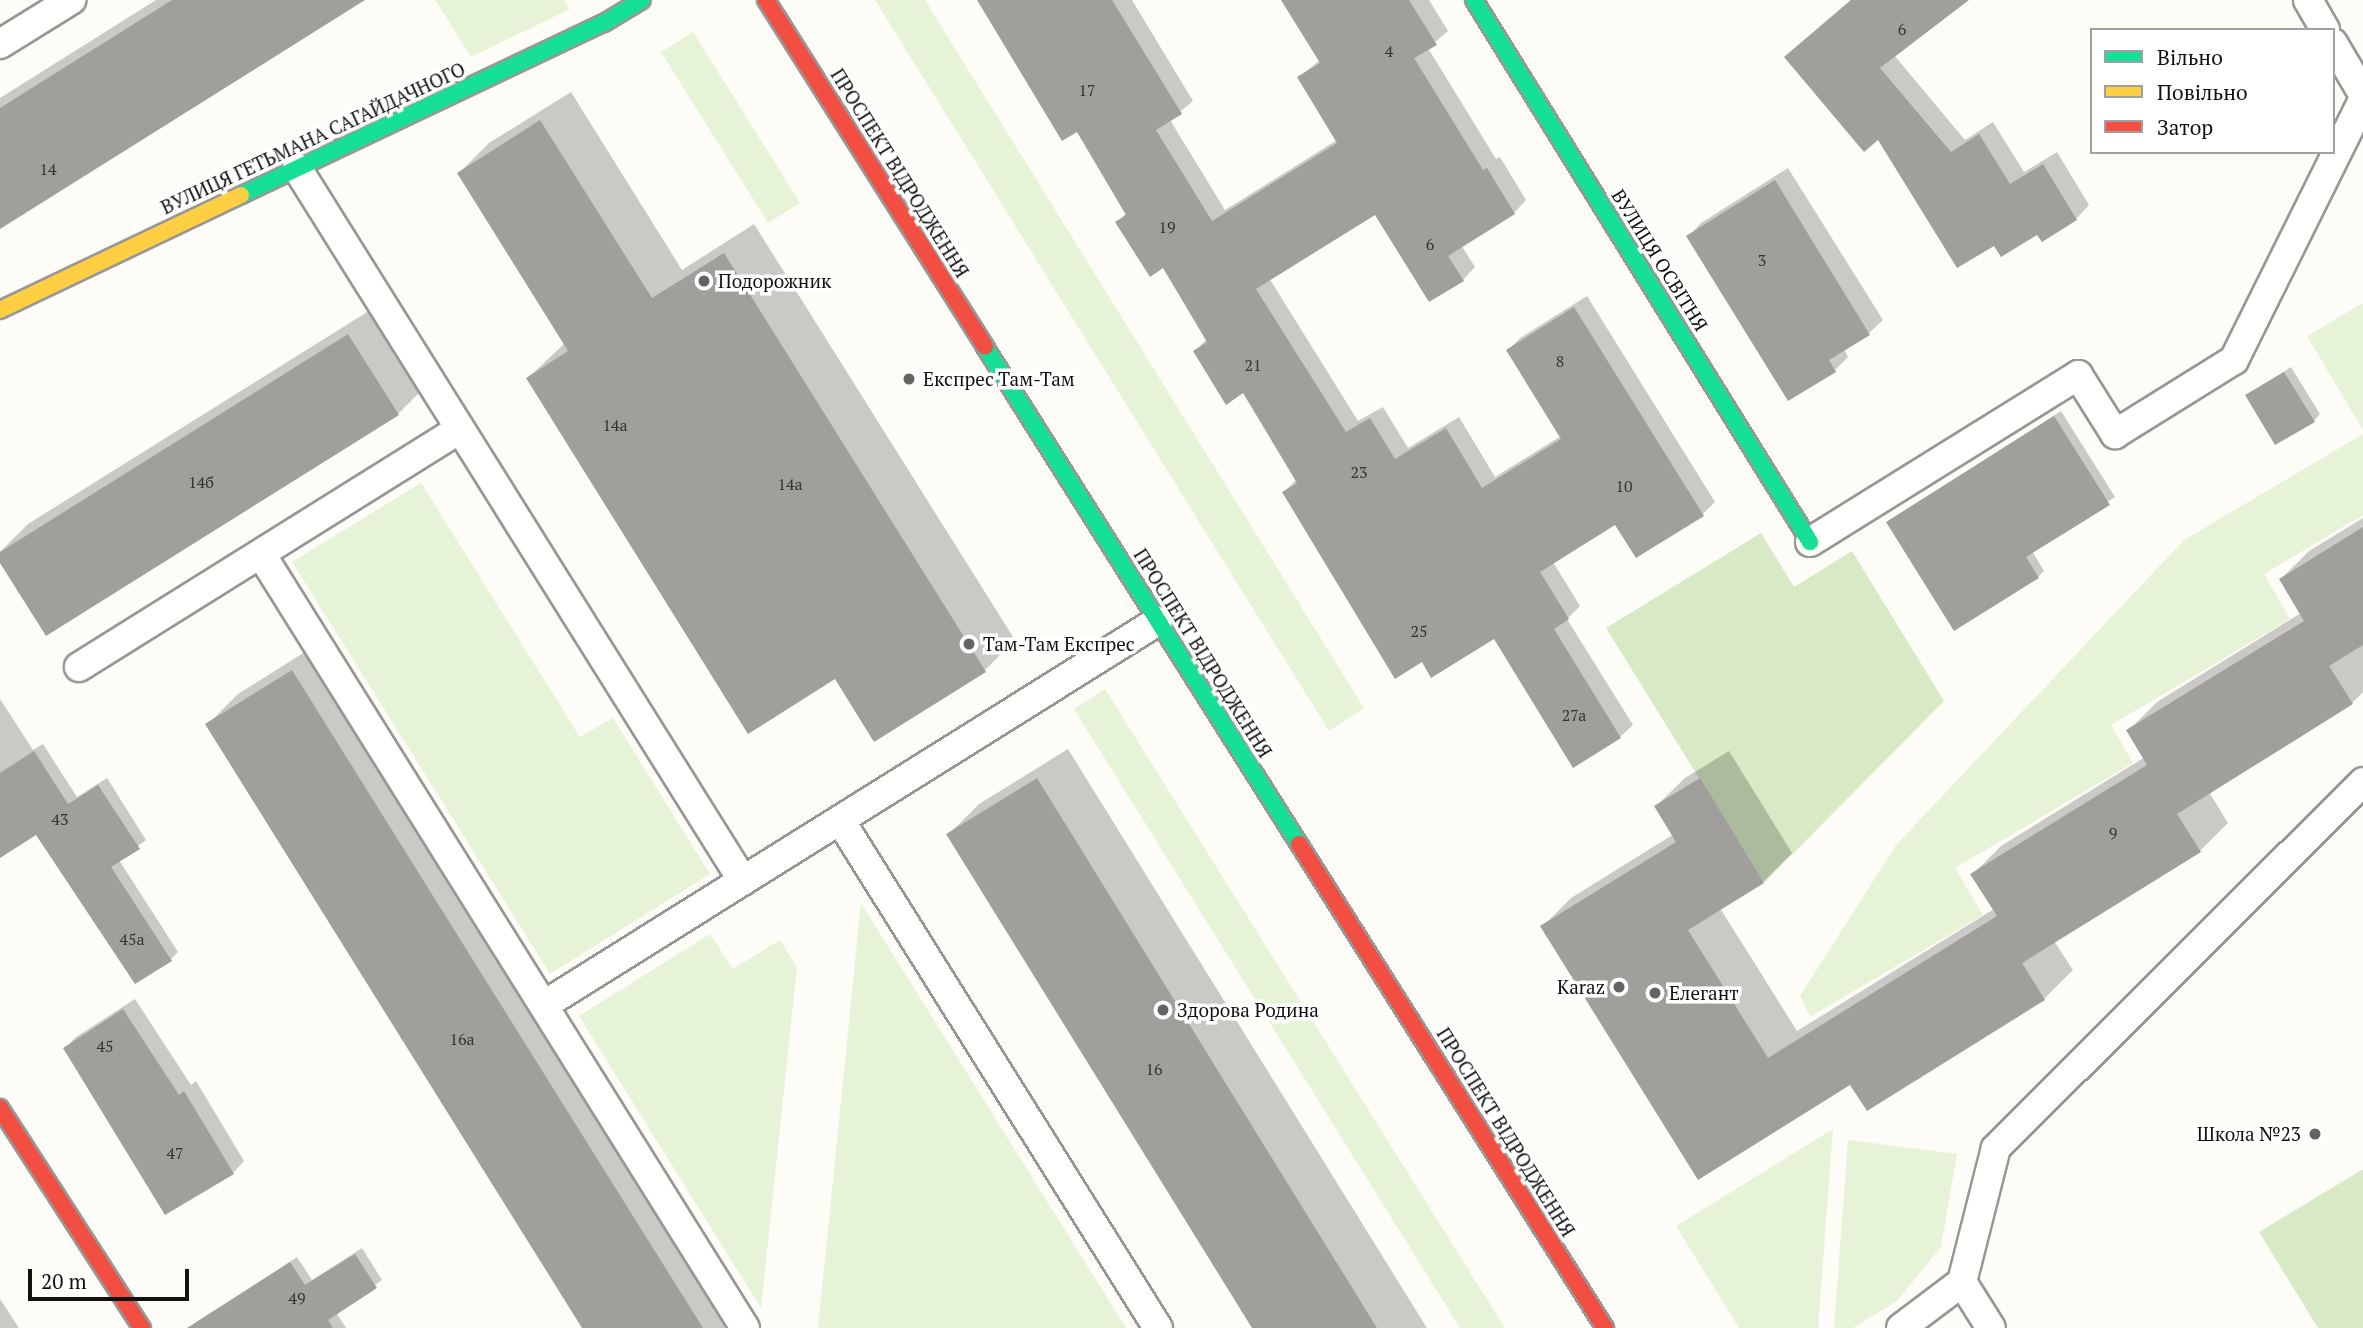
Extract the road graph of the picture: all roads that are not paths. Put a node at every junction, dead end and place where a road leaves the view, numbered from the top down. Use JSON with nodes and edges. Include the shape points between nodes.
{"nodes":[{"id":1,"x":71,"y":0,"type":"edge"},
{"id":2,"x":642,"y":0,"type":"edge"},
{"id":3,"x":766,"y":0,"type":"edge"},
{"id":4,"x":1474,"y":0,"type":"edge"},
{"id":5,"x":2308,"y":0,"type":"edge"},
{"id":6,"x":2324,"y":28,"type":"edge"},
{"id":7,"x":0,"y":44,"type":"edge"},
{"id":8,"x":2335,"y":46,"type":"edge"},
{"id":9,"x":2363,"y":94,"type":"edge"},
{"id":10,"x":2363,"y":100,"type":"edge"},
{"id":11,"x":297,"y":168,"type":"junction"},
{"id":12,"x":0,"y":310,"type":"edge"},
{"id":13,"x":460,"y":429,"type":"junction"},
{"id":14,"x":1810,"y":542,"type":"joint"},
{"id":15,"x":261,"y":554,"type":"junction"},
{"id":16,"x":1158,"y":621,"type":"junction"},
{"id":17,"x":79,"y":667,"type":"dead end"},
{"id":18,"x":2363,"y":782,"type":"edge"},
{"id":19,"x":840,"y":820,"type":"junction"},
{"id":20,"x":743,"y":881,"type":"junction"},
{"id":21,"x":544,"y":1005,"type":"junction"},
{"id":22,"x":0,"y":1108,"type":"edge"},
{"id":23,"x":1962,"y":1282,"type":"junction"},
{"id":24,"x":142,"y":1328,"type":"edge"},
{"id":25,"x":745,"y":1328,"type":"edge"},
{"id":26,"x":1158,"y":1328,"type":"edge"},
{"id":27,"x":1605,"y":1328,"type":"edge"},
{"id":28,"x":1900,"y":1328,"type":"edge"},
{"id":29,"x":1991,"y":1328,"type":"edge"}],
"edges":[{"from":1,"to":7,"type":"lane"},
{"from":2,"to":11,"type":"street","name":"ВУЛИЦЯ ГЕТЬМАНА САГАЙДАЧНОГО","via":[[604,23]]},
{"from":3,"to":16,"type":"street","name":"ПРОСПЕКТ ВІДРОДЖЕННЯ"},
{"from":4,"to":14,"type":"street","name":"ВУЛИЦЯ ОСВІТНЯ"},
{"from":5,"to":6,"type":"lane"},
{"from":8,"to":9,"type":"lane"},
{"from":10,"to":14,"type":"lane","via":[[2234,360],[2115,434],[2078,375]]},
{"from":11,"to":12,"type":"street","name":"ВУЛИЦЯ ГЕТЬМАНА САГАЙДАЧНОГО"},
{"from":11,"to":13,"type":"lane"},
{"from":13,"to":15,"type":"lane"},
{"from":13,"to":20,"type":"lane"},
{"from":15,"to":17,"type":"lane"},
{"from":15,"to":21,"type":"lane"},
{"from":16,"to":19,"type":"lane"},
{"from":16,"to":27,"type":"street","name":"ПРОСПЕКТ ВІДРОДЖЕННЯ"},
{"from":18,"to":23,"type":"lane","via":[[1996,1147]]},
{"from":19,"to":20,"type":"lane"},
{"from":19,"to":26,"type":"lane"},
{"from":20,"to":21,"type":"lane"},
{"from":21,"to":25,"type":"lane"},
{"from":22,"to":24,"type":"street"},
{"from":23,"to":28,"type":"lane"},
{"from":23,"to":29,"type":"lane"}]}
